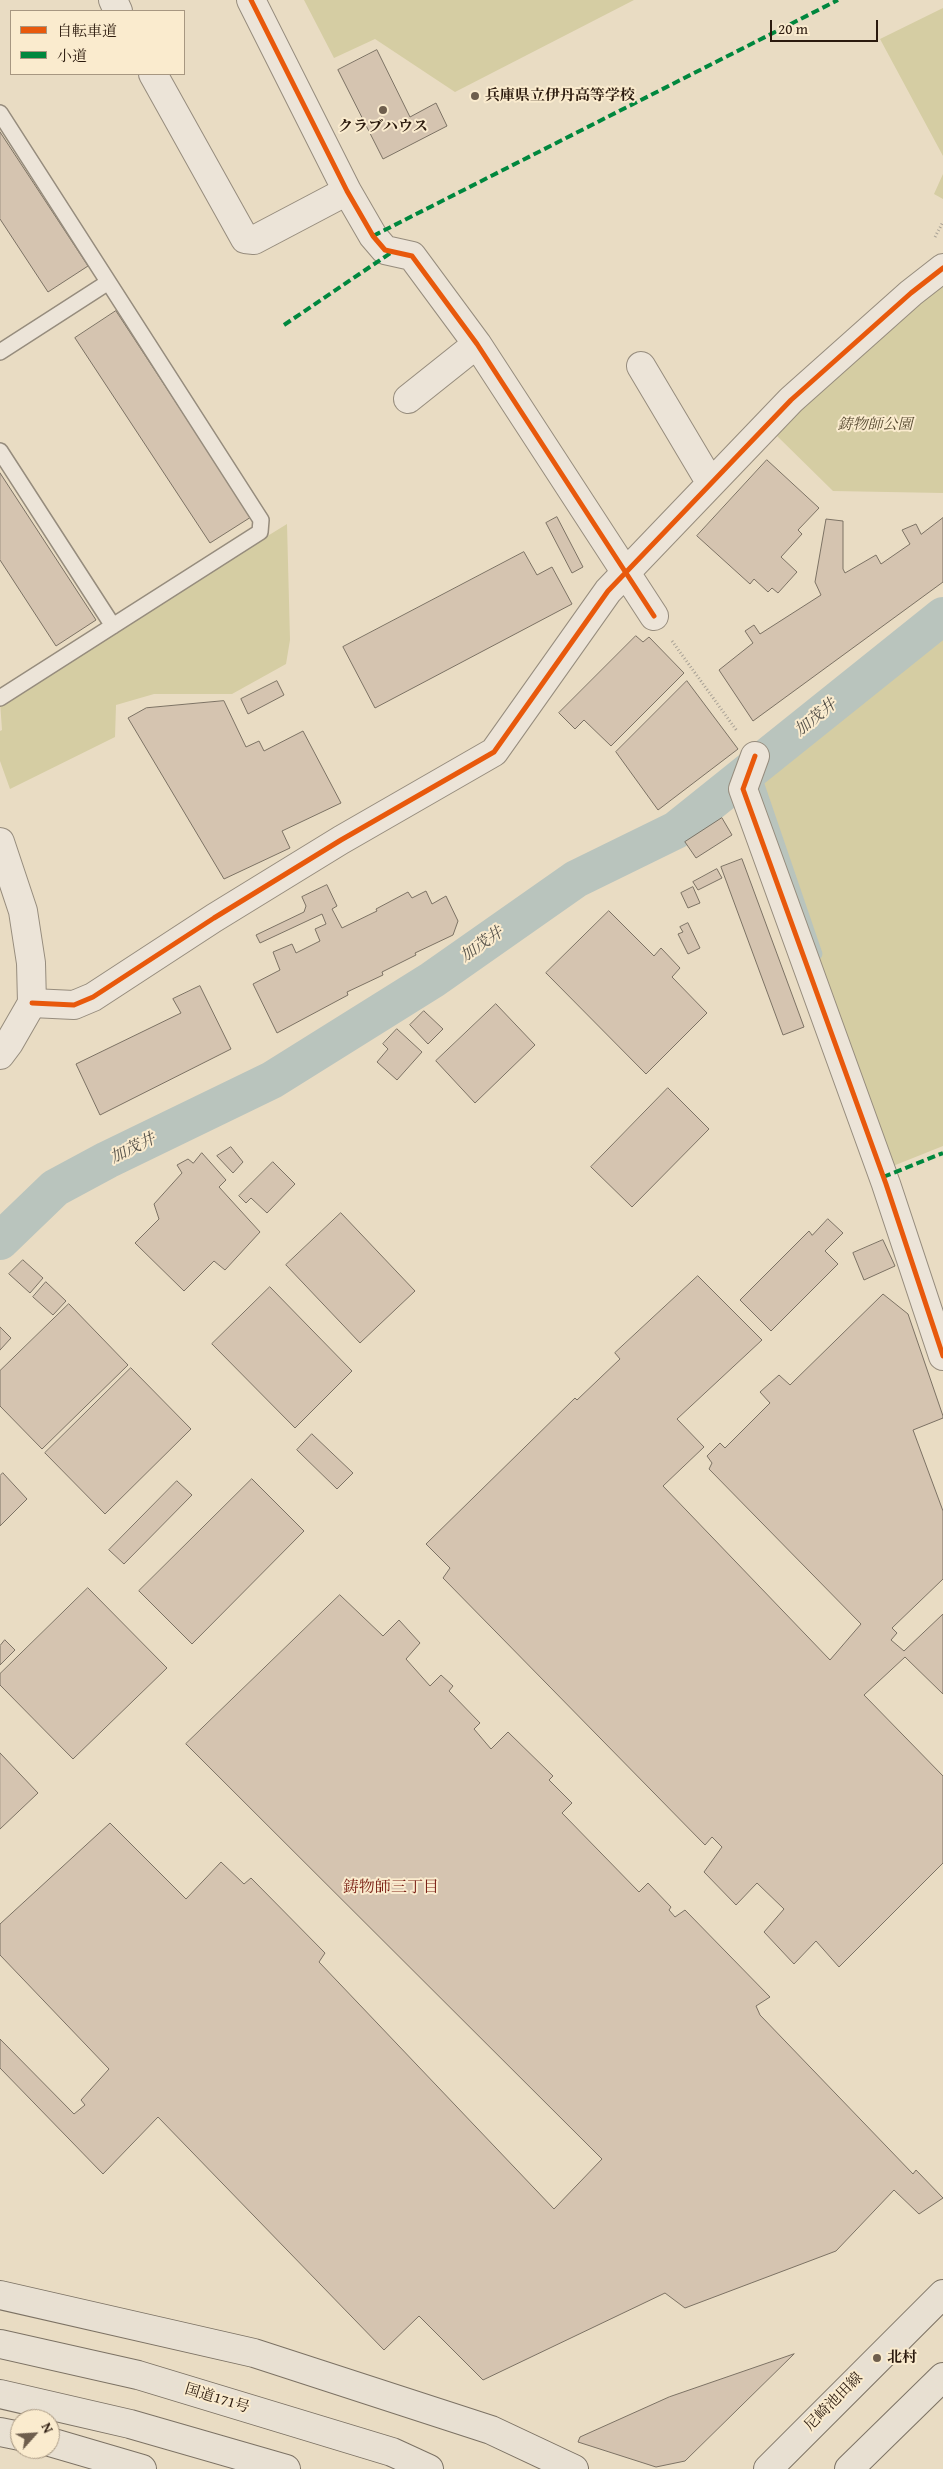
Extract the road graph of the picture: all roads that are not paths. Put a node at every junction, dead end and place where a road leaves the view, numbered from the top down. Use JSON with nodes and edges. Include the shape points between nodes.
{"nodes":[{"id":1,"x":251,"y":0,"type":"edge"},
{"id":2,"x":154,"y":75,"type":"edge"},
{"id":3,"x":0,"y":113,"type":"edge"},
{"id":4,"x":347,"y":191,"type":"junction"},
{"id":5,"x":943,"y":268,"type":"edge"},
{"id":6,"x":107,"y":283,"type":"junction"},
{"id":7,"x":477,"y":344,"type":"junction"},
{"id":8,"x":0,"y":352,"type":"edge"},
{"id":9,"x":641,"y":366,"type":"dead end"},
{"id":10,"x":408,"y":400,"type":"dead end"},
{"id":11,"x":0,"y":452,"type":"edge"},
{"id":12,"x":710,"y":482,"type":"junction"},
{"id":13,"x":625,"y":574,"type":"junction"},
{"id":14,"x":654,"y":616,"type":"road end"},
{"id":15,"x":113,"y":626,"type":"junction"},
{"id":16,"x":0,"y":698,"type":"edge"},
{"id":17,"x":755,"y":756,"type":"road end"},
{"id":18,"x":0,"y":842,"type":"edge"},
{"id":19,"x":32,"y":1003,"type":"junction"},
{"id":20,"x":0,"y":1055,"type":"edge"},
{"id":21,"x":943,"y":1356,"type":"edge"},
{"id":22,"x":943,"y":2294,"type":"edge"},
{"id":23,"x":0,"y":2295,"type":"edge"},
{"id":24,"x":0,"y":2344,"type":"edge"},
{"id":25,"x":943,"y":2377,"type":"edge"},
{"id":26,"x":0,"y":2394,"type":"edge"},
{"id":27,"x":60,"y":2445,"type":"edge"},
{"id":28,"x":142,"y":2469,"type":"edge"},
{"id":29,"x":286,"y":2469,"type":"edge"},
{"id":30,"x":430,"y":2469,"type":"edge"},
{"id":31,"x":574,"y":2469,"type":"edge"},
{"id":32,"x":768,"y":2469,"type":"edge"},
{"id":33,"x":849,"y":2469,"type":"edge"}],
"edges":[{"from":1,"to":4,"type":"street"},
{"from":2,"to":4,"type":"street","via":[[245,239],[254,240]]},
{"from":3,"to":6,"type":"lane"},
{"from":4,"to":7,"type":"street","via":[[373,236],[385,250],[412,256]]},
{"from":5,"to":12,"type":"street","via":[[791,400]]},
{"from":6,"to":8,"type":"lane"},
{"from":6,"to":15,"type":"lane","via":[[261,520],[260,532]]},
{"from":7,"to":10,"type":"street"},
{"from":7,"to":13,"type":"street"},
{"from":9,"to":12,"type":"street"},
{"from":11,"to":15,"type":"lane"},
{"from":12,"to":13,"type":"street"},
{"from":13,"to":14,"type":"street"},
{"from":13,"to":19,"type":"street","via":[[608,591],[494,752],[214,918],[93,997],[74,1005]]},
{"from":15,"to":16,"type":"lane"},
{"from":17,"to":21,"type":"street","via":[[743,789],[886,1184]]},
{"from":18,"to":19,"type":"street","via":[[23,911],[31,962]]},
{"from":19,"to":20,"type":"street"},
{"from":22,"to":32,"type":"main road","name":"尼崎池田線"},
{"from":23,"to":31,"type":"main road","via":[[254,2353],[491,2430]]},
{"from":24,"to":30,"type":"main road","name":"国道171号","via":[[138,2375],[392,2452]]},
{"from":25,"to":33,"type":"main road"},
{"from":26,"to":29,"type":"main road","via":[[130,2424]]},
{"from":27,"to":28,"type":"main road"}]}
